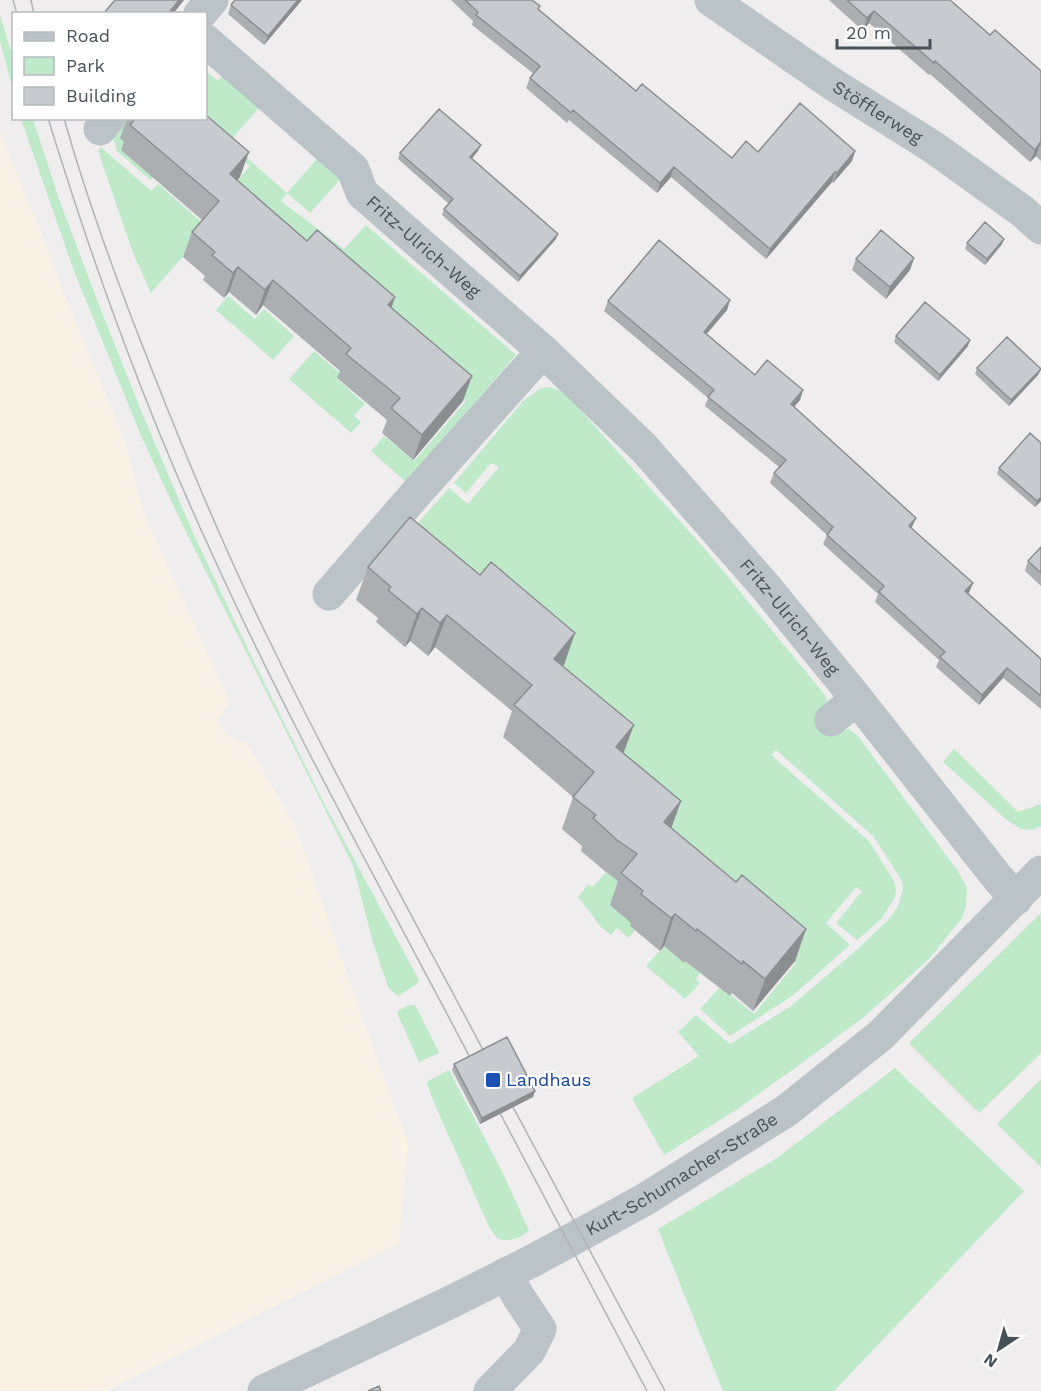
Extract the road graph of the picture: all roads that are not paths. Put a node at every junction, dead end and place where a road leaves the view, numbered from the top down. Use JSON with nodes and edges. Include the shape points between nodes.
{"nodes":[{"id":1,"x":212,"y":0,"type":"edge"},
{"id":2,"x":711,"y":0,"type":"edge"},
{"id":3,"x":202,"y":12,"type":"edge"},
{"id":4,"x":207,"y":42,"type":"edge"},
{"id":5,"x":1041,"y":228,"type":"edge"},
{"id":6,"x":543,"y":351,"type":"junction"},
{"id":7,"x":329,"y":594,"type":"dead end"},
{"id":8,"x":857,"y":699,"type":"junction"},
{"id":9,"x":831,"y":720,"type":"dead end"},
{"id":10,"x":1041,"y":872,"type":"edge"},
{"id":11,"x":1016,"y":899,"type":"junction"},
{"id":12,"x":506,"y":1274,"type":"junction"},
{"id":13,"x":264,"y":1391,"type":"edge"},
{"id":14,"x":490,"y":1391,"type":"edge"}],
"edges":[{"from":1,"to":3,"type":"street"},
{"from":2,"to":5,"type":"street","name":"Stöfflerweg","via":[[933,147]]},
{"from":4,"to":6,"type":"street","name":"Fritz-Ulrich-Weg","via":[[353,169],[362,193]]},
{"from":6,"to":7,"type":"street"},
{"from":6,"to":8,"type":"street","name":"Fritz-Ulrich-Weg","via":[[644,448]]},
{"from":8,"to":9,"type":"street"},
{"from":8,"to":11,"type":"street","name":"Fritz-Ulrich-Weg"},
{"from":10,"to":11,"type":"street","name":"Kurt-Schumacher-Straße"},
{"from":11,"to":12,"type":"street","name":"Kurt-Schumacher-Straße","via":[[881,1035],[786,1112],[644,1200]]},
{"from":12,"to":13,"type":"street","name":"Kurt-Schumacher-Straße"},
{"from":12,"to":14,"type":"street","via":[[540,1329],[529,1351]]}]}
